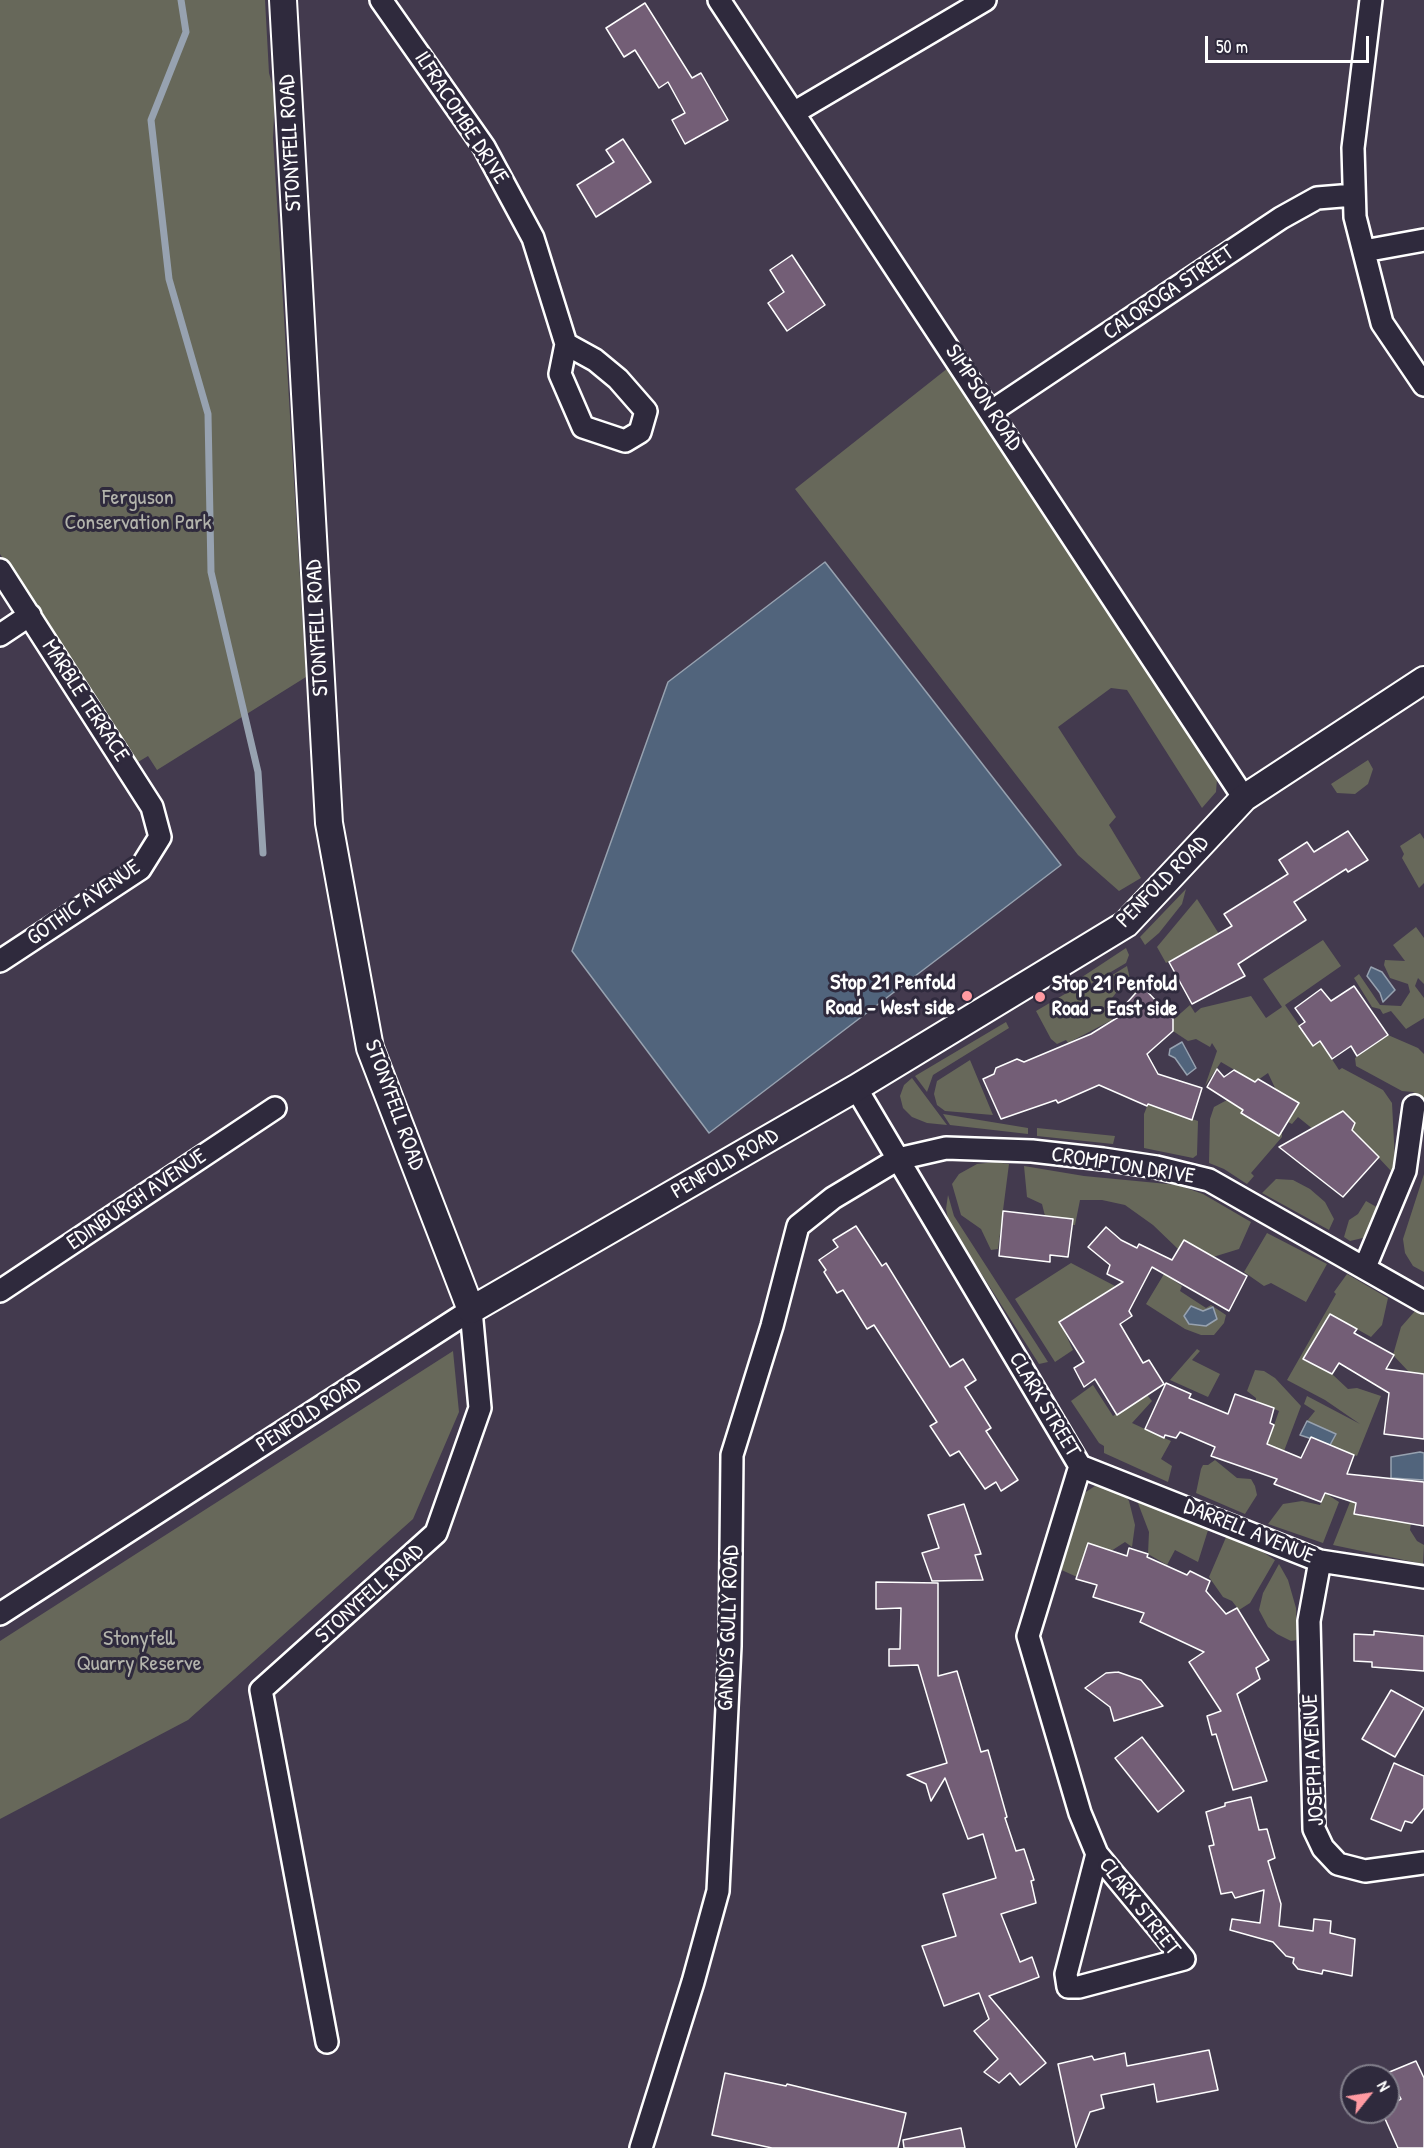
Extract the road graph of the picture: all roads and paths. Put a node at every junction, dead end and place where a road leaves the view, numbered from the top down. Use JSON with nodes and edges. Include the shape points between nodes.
{"nodes":[{"id":1,"x":283,"y":0,"type":"edge"},
{"id":2,"x":381,"y":0,"type":"edge"},
{"id":3,"x":719,"y":0,"type":"edge"},
{"id":4,"x":985,"y":0,"type":"edge"},
{"id":5,"x":1371,"y":0,"type":"edge"},
{"id":6,"x":795,"y":112,"type":"junction"},
{"id":7,"x":1354,"y":195,"type":"junction"},
{"id":8,"x":1424,"y":240,"type":"edge"},
{"id":9,"x":1364,"y":251,"type":"junction"},
{"id":10,"x":566,"y":344,"type":"junction"},
{"id":11,"x":1424,"y":385,"type":"edge"},
{"id":12,"x":992,"y":411,"type":"junction"},
{"id":13,"x":0,"y":570,"type":"edge"},
{"id":14,"x":30,"y":615,"type":"junction"},
{"id":15,"x":0,"y":635,"type":"edge"},
{"id":16,"x":1424,"y":680,"type":"edge"},
{"id":17,"x":1244,"y":798,"type":"junction"},
{"id":18,"x":160,"y":837,"type":"joint"},
{"id":19,"x":0,"y":961,"type":"edge"},
{"id":20,"x":856,"y":1088,"type":"junction"},
{"id":21,"x":1414,"y":1106,"type":"dead end"},
{"id":22,"x":275,"y":1108,"type":"dead end"},
{"id":23,"x":898,"y":1159,"type":"junction"},
{"id":24,"x":1365,"y":1267,"type":"junction"},
{"id":25,"x":0,"y":1291,"type":"edge"},
{"id":26,"x":1424,"y":1302,"type":"edge"},
{"id":27,"x":471,"y":1310,"type":"junction"},
{"id":28,"x":1080,"y":1466,"type":"junction"},
{"id":29,"x":1320,"y":1561,"type":"junction"},
{"id":30,"x":1424,"y":1577,"type":"edge"},
{"id":31,"x":0,"y":1614,"type":"edge"},
{"id":32,"x":1097,"y":1854,"type":"junction"},
{"id":33,"x":1424,"y":1863,"type":"edge"},
{"id":34,"x":327,"y":2042,"type":"dead end"},
{"id":35,"x":641,"y":2148,"type":"edge"}],
"edges":[{"from":1,"to":27,"type":"street","name":"STONYFELL ROAD","via":[[329,823],[370,1048]]},
{"from":2,"to":10,"type":"street","name":"ILFRACOMBE DRIVE","via":[[484,147],[533,238]]},
{"from":3,"to":6,"type":"street","name":"SIMPSON ROAD"},
{"from":4,"to":6,"type":"street"},
{"from":5,"to":7,"type":"street","via":[[1353,148]]},
{"from":6,"to":12,"type":"street","name":"SIMPSON ROAD"},
{"from":7,"to":9,"type":"street"},
{"from":7,"to":12,"type":"street","name":"CALOROGA STREET","via":[[1317,198],[1281,218]]},
{"from":8,"to":9,"type":"street"},
{"from":9,"to":11,"type":"street","via":[[1382,323]]},
{"from":10,"to":10,"type":"street","name":"ILFRACOMBE DRIVE","via":[[560,374],[583,427],[626,441],[640,432],[646,411],[595,360]]},
{"from":12,"to":17,"type":"street","name":"SIMPSON ROAD"},
{"from":13,"to":14,"type":"street","name":"MARBLE TERRACE"},
{"from":14,"to":15,"type":"street"},
{"from":14,"to":18,"type":"street","name":"MARBLE TERRACE","via":[[152,807]]},
{"from":16,"to":17,"type":"street","name":"PENFOLD ROAD"},
{"from":17,"to":20,"type":"street","name":"PENFOLD ROAD","via":[[1126,924]]},
{"from":18,"to":19,"type":"street","name":"GOTHIC AVENUE","via":[[140,869]]},
{"from":20,"to":23,"type":"street","name":"CLARK STREET"},
{"from":20,"to":27,"type":"street","name":"PENFOLD ROAD"},
{"from":21,"to":24,"type":"street","via":[[1405,1171]]},
{"from":22,"to":25,"type":"street","name":"EDINBURGH AVENUE"},
{"from":23,"to":24,"type":"street","name":"CROMPTON DRIVE","via":[[946,1148],[1032,1151],[1156,1167],[1209,1180]]},
{"from":23,"to":28,"type":"street","name":"CLARK STREET"},
{"from":23,"to":35,"type":"street","name":"GANDYS GULLY ROAD","via":[[833,1198],[798,1226],[732,1455],[730,1646],[718,1891]]},
{"from":24,"to":26,"type":"street","name":"CROMPTON DRIVE"},
{"from":27,"to":31,"type":"street","name":"PENFOLD ROAD"},
{"from":27,"to":34,"type":"street","name":"STONYFELL ROAD","via":[[480,1408],[436,1533],[261,1690]]},
{"from":28,"to":29,"type":"street","name":"DARRELL AVENUE"},
{"from":28,"to":32,"type":"street","name":"CLARK STREET","via":[[1028,1636],[1080,1813]]},
{"from":29,"to":30,"type":"street","name":"DARRELL AVENUE"},
{"from":29,"to":33,"type":"street","name":"JOSEPH AVENUE","via":[[1309,1621],[1314,1829],[1323,1848],[1338,1864],[1365,1871]]},
{"from":32,"to":32,"type":"street","name":"CLARK STREET","via":[[1184,1959],[1068,1987],[1066,1974]]}]}
